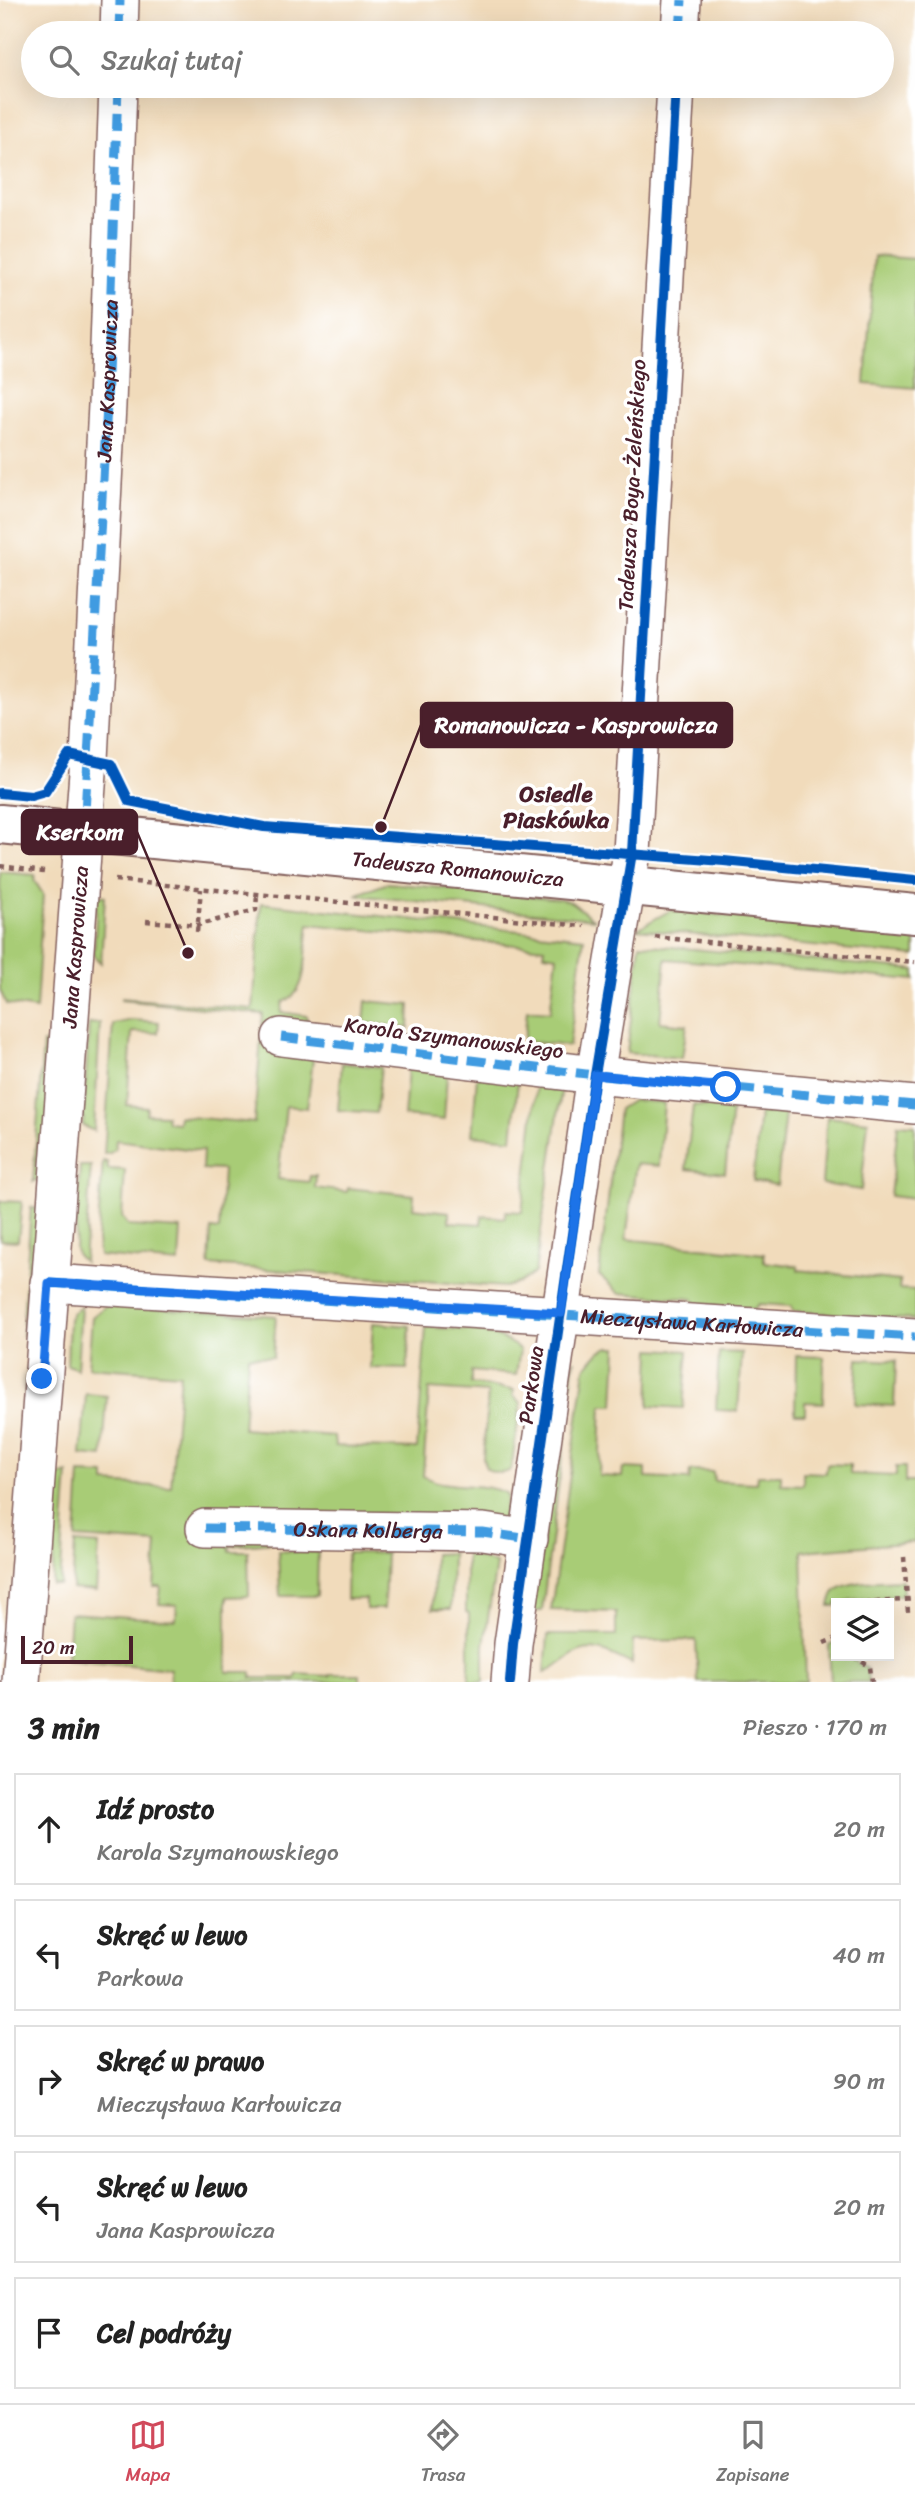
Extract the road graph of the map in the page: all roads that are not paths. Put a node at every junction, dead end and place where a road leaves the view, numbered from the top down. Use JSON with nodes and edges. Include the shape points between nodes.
{"nodes":[{"id":1,"x":120,"y":0,"type":"edge"},
{"id":2,"x":682,"y":0,"type":"edge"},
{"id":3,"x":119,"y":21,"type":"edge"},
{"id":4,"x":681,"y":21,"type":"edge"},
{"id":5,"x":118,"y":98,"type":"edge"},
{"id":6,"x":675,"y":98,"type":"edge"},
{"id":7,"x":0,"y":824,"type":"edge"},
{"id":8,"x":84,"y":832,"type":"junction"},
{"id":9,"x":625,"y":886,"type":"junction"},
{"id":10,"x":915,"y":915,"type":"edge"},
{"id":11,"x":281,"y":1037,"type":"dead end"},
{"id":12,"x":595,"y":1075,"type":"junction"},
{"id":13,"x":915,"y":1105,"type":"edge"},
{"id":14,"x":49,"y":1283,"type":"junction"},
{"id":15,"x":561,"y":1313,"type":"junction"},
{"id":16,"x":915,"y":1337,"type":"edge"},
{"id":17,"x":205,"y":1528,"type":"dead end"},
{"id":18,"x":529,"y":1539,"type":"junction"},
{"id":19,"x":21,"y":1682,"type":"edge"},
{"id":20,"x":510,"y":1682,"type":"edge"}],
"edges":[{"from":1,"to":3,"type":"street"},
{"from":2,"to":4,"type":"street"},
{"from":5,"to":8,"type":"street","name":"Jana Kasprowicza","via":[[107,419]]},
{"from":6,"to":9,"type":"street","name":"Tadeusza Boya-Żeleńskiego","via":[[633,841]]},
{"from":7,"to":8,"type":"street","name":"Tadeusza Romanowicza"},
{"from":8,"to":9,"type":"street","name":"Tadeusza Romanowicza"},
{"from":8,"to":14,"type":"street","name":"Jana Kasprowicza"},
{"from":9,"to":10,"type":"street","name":"Tadeusza Romanowicza"},
{"from":9,"to":12,"type":"street","name":"Parkowa"},
{"from":11,"to":12,"type":"street","name":"Karola Szymanowskiego"},
{"from":12,"to":13,"type":"street","name":"Karola Szymanowskiego"},
{"from":12,"to":15,"type":"street","name":"Parkowa"},
{"from":14,"to":15,"type":"street","name":"Mieczysława Karłowicza"},
{"from":14,"to":19,"type":"street","name":"Jana Kasprowicza"},
{"from":15,"to":16,"type":"street","name":"Mieczysława Karłowicza"},
{"from":15,"to":18,"type":"street","name":"Parkowa"},
{"from":17,"to":18,"type":"street","name":"Oskara Kolberga","via":[[483,1532]]},
{"from":18,"to":20,"type":"street","name":"Parkowa"}]}
